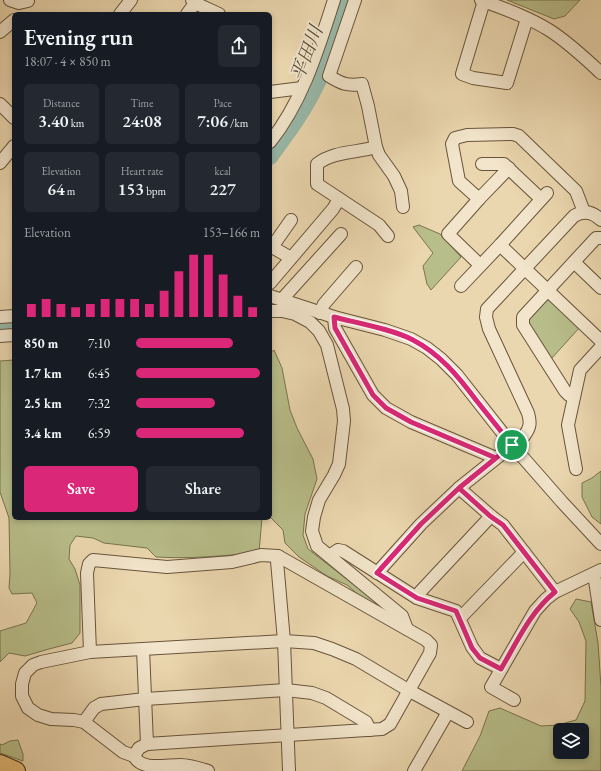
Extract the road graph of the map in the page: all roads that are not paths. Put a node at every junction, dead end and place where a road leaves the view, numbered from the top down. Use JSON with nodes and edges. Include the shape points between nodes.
{"nodes":[{"id":1,"x":10,"y":0,"type":"edge"},
{"id":2,"x":28,"y":0,"type":"edge"},
{"id":3,"x":131,"y":0,"type":"edge"},
{"id":4,"x":334,"y":0,"type":"edge"},
{"id":5,"x":355,"y":0,"type":"edge"},
{"id":6,"x":483,"y":0,"type":"edge"},
{"id":7,"x":193,"y":1,"type":"edge"},
{"id":8,"x":21,"y":12,"type":"edge"},
{"id":9,"x":122,"y":12,"type":"edge"},
{"id":10,"x":188,"y":12,"type":"edge"},
{"id":11,"x":215,"y":12,"type":"edge"},
{"id":12,"x":330,"y":19,"type":"junction"},
{"id":13,"x":528,"y":19,"type":"junction"},
{"id":14,"x":12,"y":22,"type":"edge"},
{"id":15,"x":345,"y":25,"type":"junction"},
{"id":16,"x":0,"y":32,"type":"edge"},
{"id":17,"x":321,"y":46,"type":"junction"},
{"id":18,"x":336,"y":52,"type":"junction"},
{"id":19,"x":601,"y":73,"type":"edge"},
{"id":20,"x":302,"y":88,"type":"junction"},
{"id":21,"x":272,"y":92,"type":"edge"},
{"id":22,"x":0,"y":104,"type":"edge"},
{"id":23,"x":12,"y":116,"type":"edge"},
{"id":24,"x":272,"y":139,"type":"edge"},
{"id":25,"x":376,"y":147,"type":"junction"},
{"id":26,"x":12,"y":148,"type":"edge"},
{"id":27,"x":0,"y":163,"type":"edge"},
{"id":28,"x":482,"y":164,"type":"dead end"},
{"id":29,"x":509,"y":168,"type":"junction"},
{"id":30,"x":339,"y":200,"type":"junction"},
{"id":31,"x":479,"y":200,"type":"junction"},
{"id":32,"x":403,"y":207,"type":"dead end"},
{"id":33,"x":584,"y":212,"type":"junction"},
{"id":34,"x":291,"y":220,"type":"dead end"},
{"id":35,"x":601,"y":220,"type":"edge"},
{"id":36,"x":275,"y":234,"type":"edge"},
{"id":37,"x":341,"y":234,"type":"dead end"},
{"id":38,"x":388,"y":236,"type":"dead end"},
{"id":39,"x":601,"y":238,"type":"edge"},
{"id":40,"x":500,"y":245,"type":"junction"},
{"id":41,"x":291,"y":258,"type":"junction"},
{"id":42,"x":574,"y":262,"type":"junction"},
{"id":43,"x":480,"y":265,"type":"junction"},
{"id":44,"x":356,"y":267,"type":"dead end"},
{"id":45,"x":525,"y":268,"type":"junction"},
{"id":46,"x":272,"y":281,"type":"edge"},
{"id":47,"x":460,"y":286,"type":"dead end"},
{"id":48,"x":601,"y":288,"type":"edge"},
{"id":49,"x":548,"y":290,"type":"junction"},
{"id":50,"x":272,"y":297,"type":"edge"},
{"id":51,"x":284,"y":300,"type":"junction"},
{"id":52,"x":272,"y":311,"type":"edge"},
{"id":53,"x":320,"y":313,"type":"junction"},
{"id":54,"x":12,"y":316,"type":"edge"},
{"id":55,"x":0,"y":317,"type":"edge"},
{"id":56,"x":334,"y":317,"type":"junction"},
{"id":57,"x":12,"y":335,"type":"edge"},
{"id":58,"x":0,"y":336,"type":"edge"},
{"id":59,"x":601,"y":341,"type":"edge"},
{"id":60,"x":601,"y":347,"type":"edge"},
{"id":61,"x":574,"y":396,"type":"junction"},
{"id":62,"x":512,"y":445,"type":"junction"},
{"id":63,"x":496,"y":458,"type":"junction"},
{"id":64,"x":576,"y":469,"type":"dead end"},
{"id":65,"x":459,"y":488,"type":"junction"},
{"id":66,"x":490,"y":516,"type":"junction"},
{"id":67,"x":601,"y":544,"type":"edge"},
{"id":68,"x":524,"y":552,"type":"junction"},
{"id":69,"x":278,"y":556,"type":"junction"},
{"id":70,"x":329,"y":556,"type":"junction"},
{"id":71,"x":598,"y":572,"type":"edge"},
{"id":72,"x":377,"y":573,"type":"junction"},
{"id":73,"x":555,"y":592,"type":"junction"},
{"id":74,"x":417,"y":598,"type":"junction"},
{"id":75,"x":459,"y":617,"type":"junction"},
{"id":76,"x":601,"y":620,"type":"edge"},
{"id":77,"x":407,"y":629,"type":"junction"},
{"id":78,"x":284,"y":641,"type":"junction"},
{"id":79,"x":143,"y":649,"type":"junction"},
{"id":80,"x":90,"y":652,"type":"junction"},
{"id":81,"x":501,"y":669,"type":"junction"},
{"id":82,"x":286,"y":690,"type":"junction"},
{"id":83,"x":408,"y":690,"type":"junction"},
{"id":84,"x":145,"y":699,"type":"junction"},
{"id":85,"x":514,"y":700,"type":"dead end"},
{"id":86,"x":448,"y":712,"type":"junction"},
{"id":87,"x":84,"y":722,"type":"junction"},
{"id":88,"x":467,"y":722,"type":"dead end"},
{"id":89,"x":370,"y":730,"type":"junction"},
{"id":90,"x":288,"y":736,"type":"junction"},
{"id":91,"x":147,"y":744,"type":"junction"},
{"id":92,"x":134,"y":756,"type":"junction"},
{"id":93,"x":0,"y":764,"type":"edge"},
{"id":94,"x":16,"y":771,"type":"edge"},
{"id":95,"x":208,"y":771,"type":"edge"},
{"id":96,"x":289,"y":771,"type":"edge"},
{"id":97,"x":414,"y":771,"type":"edge"}],
"edges":[{"from":1,"to":2,"type":"street","via":[[19,3]]},
{"from":2,"to":8,"type":"street"},
{"from":3,"to":9,"type":"street"},
{"from":4,"to":12,"type":"street"},
{"from":5,"to":15,"type":"street"},
{"from":6,"to":13,"type":"street"},
{"from":6,"to":13,"type":"street","via":[[462,74],[507,84]]},
{"from":7,"to":10,"type":"street"},
{"from":7,"to":11,"type":"street"},
{"from":12,"to":15,"type":"street"},
{"from":12,"to":17,"type":"street"},
{"from":13,"to":19,"type":"street","via":[[550,30]]},
{"from":14,"to":16,"type":"street"},
{"from":15,"to":18,"type":"street"},
{"from":17,"to":18,"type":"street"},
{"from":17,"to":20,"type":"street"},
{"from":18,"to":25,"type":"street","via":[[329,76],[342,84],[362,84]]},
{"from":20,"to":21,"type":"street"},
{"from":20,"to":24,"type":"street"},
{"from":22,"to":23,"type":"street"},
{"from":25,"to":30,"type":"street","via":[[324,158],[317,164],[317,184]]},
{"from":25,"to":32,"type":"street","via":[[401,191]]},
{"from":26,"to":27,"type":"street"},
{"from":28,"to":29,"type":"street","via":[[504,164]]},
{"from":29,"to":31,"type":"street"},
{"from":29,"to":40,"type":"street","via":[[544,196]]},
{"from":30,"to":38,"type":"street","via":[[379,225]]},
{"from":30,"to":41,"type":"street"},
{"from":31,"to":33,"type":"street","via":[[460,181],[452,144],[455,138],[467,135],[513,134],[519,136],[576,191]]},
{"from":31,"to":43,"type":"street","via":[[448,234]]},
{"from":33,"to":35,"type":"street","via":[[591,213]]},
{"from":33,"to":45,"type":"street","via":[[574,216]]},
{"from":34,"to":36,"type":"street"},
{"from":36,"to":41,"type":"street","via":[[272,247]]},
{"from":37,"to":51,"type":"street"},
{"from":39,"to":42,"type":"street","via":[[596,238]]},
{"from":40,"to":43,"type":"street"},
{"from":40,"to":45,"type":"street"},
{"from":41,"to":46,"type":"street"},
{"from":42,"to":48,"type":"street"},
{"from":42,"to":49,"type":"street"},
{"from":43,"to":47,"type":"street"},
{"from":44,"to":53,"type":"street","via":[[324,304]]},
{"from":45,"to":49,"type":"street"},
{"from":45,"to":62,"type":"street","via":[[487,309],[486,317],[531,423],[524,436]]},
{"from":49,"to":59,"type":"street"},
{"from":49,"to":61,"type":"street","via":[[523,317],[524,325],[565,391]]},
{"from":50,"to":51,"type":"street"},
{"from":51,"to":53,"type":"street"},
{"from":52,"to":70,"type":"street","via":[[295,314],[310,322],[319,331],[327,345],[343,409],[339,464],[319,500],[312,531],[318,546]]},
{"from":53,"to":56,"type":"street"},
{"from":54,"to":55,"type":"street"},
{"from":56,"to":62,"type":"street","via":[[398,334],[428,348],[457,375]]},
{"from":56,"to":63,"type":"street","via":[[335,328],[373,395],[386,408],[411,422]]},
{"from":57,"to":58,"type":"street"},
{"from":60,"to":61,"type":"street","via":[[580,370]]},
{"from":61,"to":64,"type":"street","via":[[568,425]]},
{"from":62,"to":63,"type":"street"},
{"from":62,"to":67,"type":"street"},
{"from":63,"to":65,"type":"street"},
{"from":65,"to":66,"type":"street"},
{"from":65,"to":72,"type":"street","via":[[421,524]]},
{"from":66,"to":68,"type":"street","via":[[503,525]]},
{"from":66,"to":74,"type":"street"},
{"from":68,"to":73,"type":"street"},
{"from":68,"to":75,"type":"street"},
{"from":69,"to":77,"type":"street"},
{"from":69,"to":78,"type":"street"},
{"from":69,"to":80,"type":"street","via":[[261,555],[232,562],[167,567],[94,560],[89,564],[87,573]]},
{"from":70,"to":72,"type":"street","via":[[338,550],[344,551]]},
{"from":70,"to":77,"type":"street","via":[[402,616]]},
{"from":71,"to":73,"type":"street"},
{"from":71,"to":76,"type":"street"},
{"from":72,"to":74,"type":"street"},
{"from":73,"to":81,"type":"street","via":[[535,611]]},
{"from":74,"to":75,"type":"street","via":[[456,611]]},
{"from":75,"to":81,"type":"street","via":[[472,648],[480,658]]},
{"from":77,"to":83,"type":"street","via":[[431,645],[430,653]]},
{"from":78,"to":79,"type":"street"},
{"from":78,"to":82,"type":"street"},
{"from":78,"to":83,"type":"street","via":[[314,643],[332,648]]},
{"from":79,"to":80,"type":"street"},
{"from":79,"to":84,"type":"street"},
{"from":80,"to":87,"type":"street","via":[[33,665],[25,674],[22,684],[22,696],[28,708],[38,715],[51,720]]},
{"from":81,"to":85,"type":"street","via":[[491,687]]},
{"from":82,"to":84,"type":"street"},
{"from":82,"to":89,"type":"street","via":[[312,693],[326,698],[366,722]]},
{"from":82,"to":90,"type":"street"},
{"from":83,"to":86,"type":"street"},
{"from":83,"to":89,"type":"street","via":[[390,724],[382,729]]},
{"from":84,"to":87,"type":"street","via":[[100,704]]},
{"from":84,"to":91,"type":"street"},
{"from":86,"to":88,"type":"street"},
{"from":86,"to":97,"type":"street"},
{"from":87,"to":92,"type":"street","via":[[123,752]]},
{"from":89,"to":90,"type":"street"},
{"from":90,"to":91,"type":"street"},
{"from":90,"to":96,"type":"street"},
{"from":91,"to":92,"type":"street","via":[[139,748]]},
{"from":92,"to":95,"type":"street","via":[[136,762],[152,769],[181,765]]},
{"from":93,"to":94,"type":"highway"}]}
